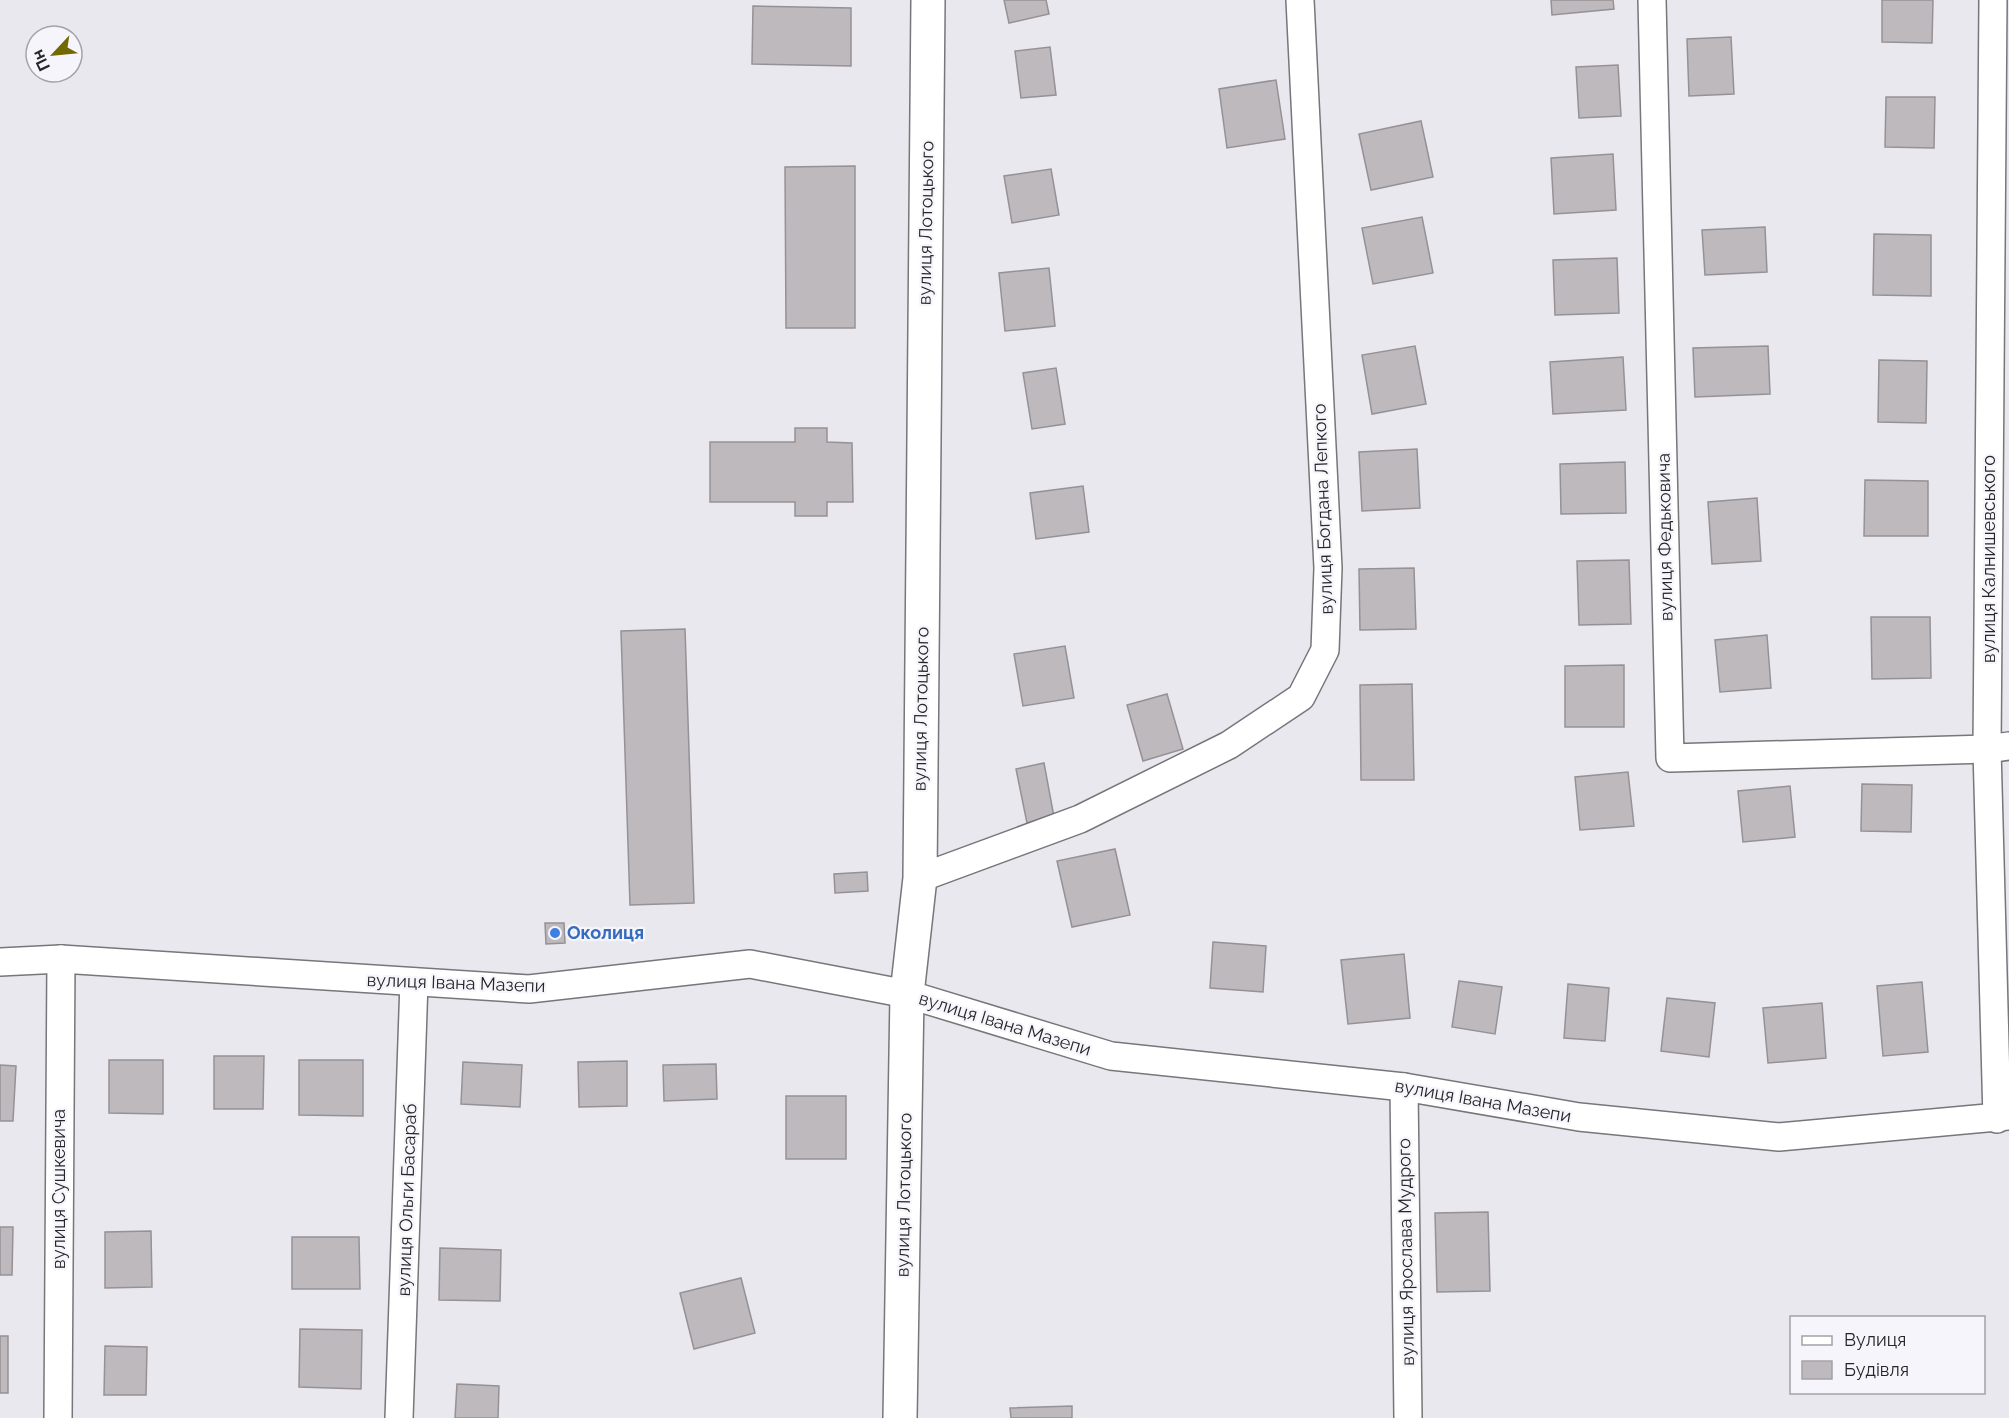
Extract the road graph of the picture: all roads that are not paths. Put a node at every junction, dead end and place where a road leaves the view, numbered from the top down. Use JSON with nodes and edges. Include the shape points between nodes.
{"nodes":[{"id":1,"x":928,"y":0,"type":"edge"},
{"id":2,"x":1300,"y":0,"type":"edge"},
{"id":3,"x":1652,"y":0,"type":"edge"},
{"id":4,"x":1993,"y":0,"type":"edge"},
{"id":5,"x":1998,"y":747,"type":"edge"},
{"id":6,"x":920,"y":878,"type":"junction"},
{"id":7,"x":61,"y":959,"type":"junction"},
{"id":8,"x":0,"y":962,"type":"edge"},
{"id":9,"x":414,"y":982,"type":"junction"},
{"id":10,"x":907,"y":994,"type":"junction"},
{"id":11,"x":1404,"y":1087,"type":"junction"},
{"id":12,"x":2003,"y":1118,"type":"edge"},
{"id":13,"x":58,"y":1418,"type":"edge"},
{"id":14,"x":399,"y":1418,"type":"edge"},
{"id":15,"x":900,"y":1418,"type":"edge"},
{"id":16,"x":1408,"y":1418,"type":"edge"}],
"edges":[{"from":1,"to":6,"type":"street","name":"вулиця Лотоцького"},
{"from":2,"to":6,"type":"street","name":"вулиця Богдана Лепкого","via":[[1328,568],[1325,650],[1301,697],[1229,745],[1080,819]]},
{"from":3,"to":5,"type":"street","name":"вулиця Федьковича","via":[[1670,758]]},
{"from":4,"to":5,"type":"street","name":"вулиця Калнишевського"},
{"from":5,"to":12,"type":"street","name":"вулиця Калнишевського"},
{"from":6,"to":10,"type":"street","name":"вулиця Лотоцького"},
{"from":7,"to":8,"type":"street","name":"вулиця Івана Мазепи"},
{"from":7,"to":9,"type":"street","name":"вулиця Івана Мазепи"},
{"from":7,"to":13,"type":"street","name":"вулиця Сушкевича"},
{"from":9,"to":10,"type":"street","name":"вулиця Івана Мазепи","via":[[530,989],[750,964]]},
{"from":9,"to":14,"type":"street","name":"вулиця Ольги Басараб"},
{"from":10,"to":11,"type":"street","name":"вулиця Івана Мазепи","via":[[1112,1056]]},
{"from":10,"to":15,"type":"street","name":"вулиця Лотоцького"},
{"from":11,"to":12,"type":"street","name":"вулиця Івана Мазепи","via":[[1579,1118],[1779,1137]]},
{"from":11,"to":16,"type":"street","name":"вулиця Ярослава Мудрого"}]}
